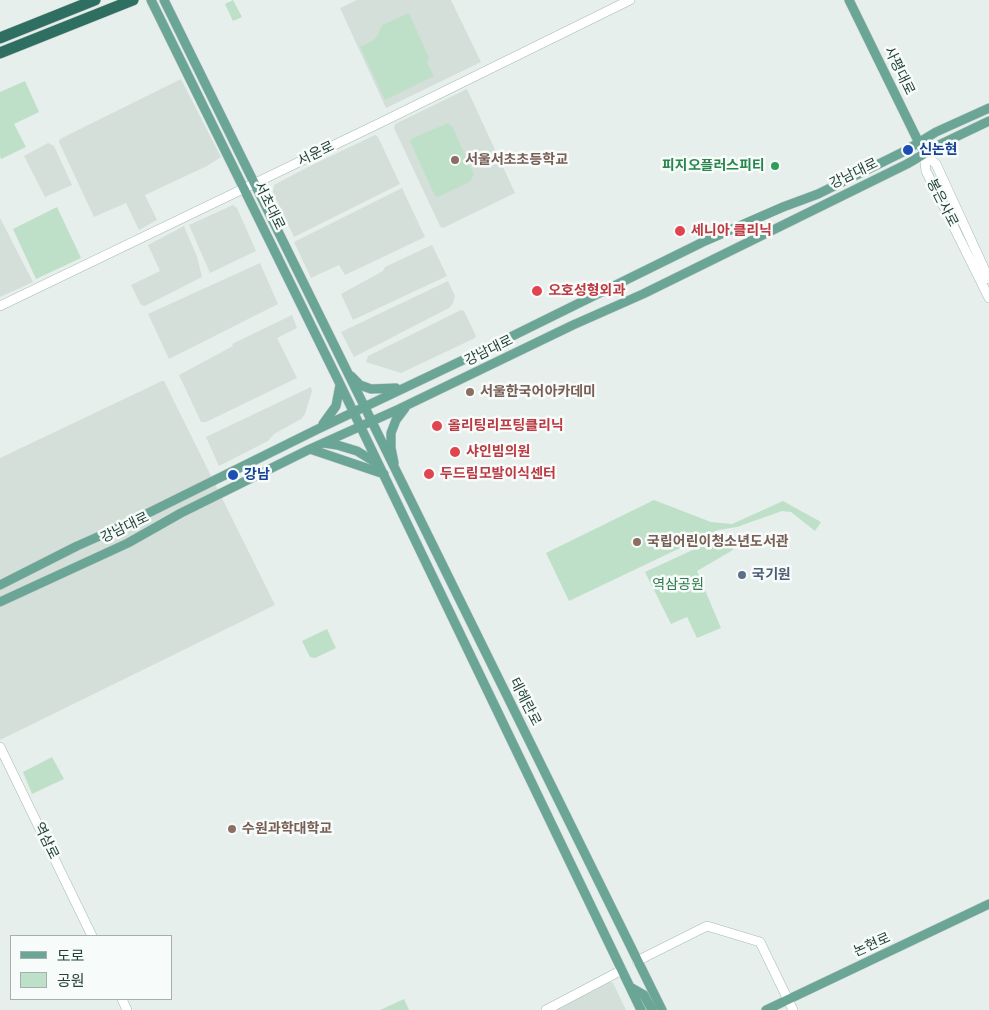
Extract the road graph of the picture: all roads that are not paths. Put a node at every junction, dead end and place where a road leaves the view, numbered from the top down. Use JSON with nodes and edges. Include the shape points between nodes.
{"nodes":[{"id":1,"x":95,"y":0,"type":"edge"},
{"id":2,"x":133,"y":0,"type":"edge"},
{"id":3,"x":152,"y":0,"type":"edge"},
{"id":4,"x":164,"y":0,"type":"edge"},
{"id":5,"x":630,"y":0,"type":"edge"},
{"id":6,"x":849,"y":0,"type":"edge"},
{"id":7,"x":0,"y":38,"type":"edge"},
{"id":8,"x":0,"y":53,"type":"edge"},
{"id":9,"x":989,"y":108,"type":"edge"},
{"id":10,"x":989,"y":121,"type":"edge"},
{"id":11,"x":918,"y":142,"type":"junction"},
{"id":12,"x":924,"y":154,"type":"junction"},
{"id":13,"x":254,"y":184,"type":"junction"},
{"id":14,"x":244,"y":189,"type":"junction"},
{"id":15,"x":989,"y":279,"type":"edge"},
{"id":16,"x":989,"y":298,"type":"edge"},
{"id":17,"x":0,"y":306,"type":"edge"},
{"id":18,"x":344,"y":368,"type":"junction"},
{"id":19,"x":340,"y":384,"type":"junction"},
{"id":20,"x":404,"y":387,"type":"junction"},
{"id":21,"x":409,"y":404,"type":"junction"},
{"id":22,"x":364,"y":407,"type":"junction"},
{"id":23,"x":354,"y":412,"type":"junction"},
{"id":24,"x":371,"y":421,"type":"junction"},
{"id":25,"x":360,"y":426,"type":"junction"},
{"id":26,"x":318,"y":429,"type":"junction"},
{"id":27,"x":323,"y":443,"type":"junction"},
{"id":28,"x":369,"y":445,"type":"junction"},
{"id":29,"x":310,"y":449,"type":"junction"},
{"id":30,"x":389,"y":460,"type":"junction"},
{"id":31,"x":379,"y":465,"type":"junction"},
{"id":32,"x":384,"y":474,"type":"junction"},
{"id":33,"x":398,"y":477,"type":"junction"},
{"id":34,"x":0,"y":585,"type":"edge"},
{"id":35,"x":0,"y":602,"type":"edge"},
{"id":36,"x":0,"y":747,"type":"edge"},
{"id":37,"x":989,"y":904,"type":"edge"},
{"id":38,"x":92,"y":935,"type":"edge"},
{"id":39,"x":638,"y":961,"type":"junction"},
{"id":40,"x":622,"y":970,"type":"junction"},
{"id":41,"x":630,"y":987,"type":"junction"},
{"id":42,"x":788,"y":1000,"type":"junction"},
{"id":43,"x":546,"y":1010,"type":"edge"},
{"id":44,"x":641,"y":1010,"type":"edge"},
{"id":45,"x":652,"y":1010,"type":"edge"},
{"id":46,"x":661,"y":1010,"type":"edge"},
{"id":47,"x":766,"y":1010,"type":"edge"},
{"id":48,"x":793,"y":1010,"type":"edge"}],
"edges":[{"from":1,"to":7,"type":"highway"},
{"from":2,"to":8,"type":"highway"},
{"from":3,"to":14,"type":"main road","name":"서초대로"},
{"from":4,"to":13,"type":"main road","name":"서초대로"},
{"from":5,"to":13,"type":"street","name":"서운로"},
{"from":6,"to":11,"type":"main road","name":"사평대로"},
{"from":9,"to":11,"type":"main road","name":"강남대로"},
{"from":10,"to":12,"type":"main road","name":"강남대로"},
{"from":11,"to":12,"type":"main road","name":"사평대로"},
{"from":11,"to":20,"type":"main road","name":"강남대로","via":[[831,188],[705,241]]},
{"from":12,"to":15,"type":"street","name":"봉은사로","via":[[936,164]]},
{"from":12,"to":16,"type":"street","name":"봉은사로","via":[[926,171]]},
{"from":12,"to":21,"type":"main road","name":"강남대로","via":[[652,290]]},
{"from":13,"to":14,"type":"street","name":"서운로"},
{"from":13,"to":18,"type":"main road","name":"서초대로"},
{"from":14,"to":17,"type":"street","name":"서운로"},
{"from":14,"to":19,"type":"main road","name":"서초대로"},
{"from":18,"to":20,"type":"main road","via":[[366,388]]},
{"from":18,"to":22,"type":"main road","name":"서초대로"},
{"from":19,"to":23,"type":"main road","name":"서초대로"},
{"from":19,"to":26,"type":"main road","via":[[336,406]]},
{"from":20,"to":22,"type":"main road","name":"강남대로"},
{"from":21,"to":24,"type":"main road","name":"강남대로"},
{"from":21,"to":33,"type":"main road","via":[[400,412],[391,433]]},
{"from":22,"to":23,"type":"main road","name":"강남대로"},
{"from":22,"to":24,"type":"main road","name":"테헤란로"},
{"from":23,"to":25,"type":"main road","name":"서초대로"},
{"from":23,"to":26,"type":"main road","name":"강남대로"},
{"from":24,"to":25,"type":"main road","name":"강남대로"},
{"from":24,"to":30,"type":"main road","name":"테헤란로"},
{"from":25,"to":27,"type":"main road","name":"강남대로"},
{"from":25,"to":28,"type":"main road","name":"테헤란로"},
{"from":26,"to":34,"type":"main road","name":"강남대로"},
{"from":27,"to":29,"type":"main road","name":"강남대로"},
{"from":27,"to":31,"type":"main road","via":[[357,451]]},
{"from":28,"to":30,"type":"main road","via":[[370,439],[376,439]]},
{"from":28,"to":31,"type":"main road","name":"테헤란로"},
{"from":29,"to":32,"type":"main road"},
{"from":29,"to":35,"type":"main road","name":"강남대로","via":[[128,543]]},
{"from":30,"to":33,"type":"main road","name":"테헤란로"},
{"from":31,"to":32,"type":"main road","name":"테헤란로"},
{"from":32,"to":40,"type":"main road","name":"테헤란로"},
{"from":33,"to":39,"type":"main road","name":"테헤란로"},
{"from":36,"to":38,"type":"street","name":"역삼로"},
{"from":37,"to":42,"type":"main road","name":"논현로"},
{"from":39,"to":42,"type":"street","via":[[707,926],[760,942]]},
{"from":39,"to":46,"type":"main road","name":"테헤란로"},
{"from":40,"to":41,"type":"main road","name":"테헤란로"},
{"from":40,"to":43,"type":"street"},
{"from":41,"to":44,"type":"main road","name":"테헤란로"},
{"from":41,"to":45,"type":"main road","via":[[644,995]]},
{"from":42,"to":47,"type":"main road","name":"논현로"},
{"from":42,"to":48,"type":"street"}]}
